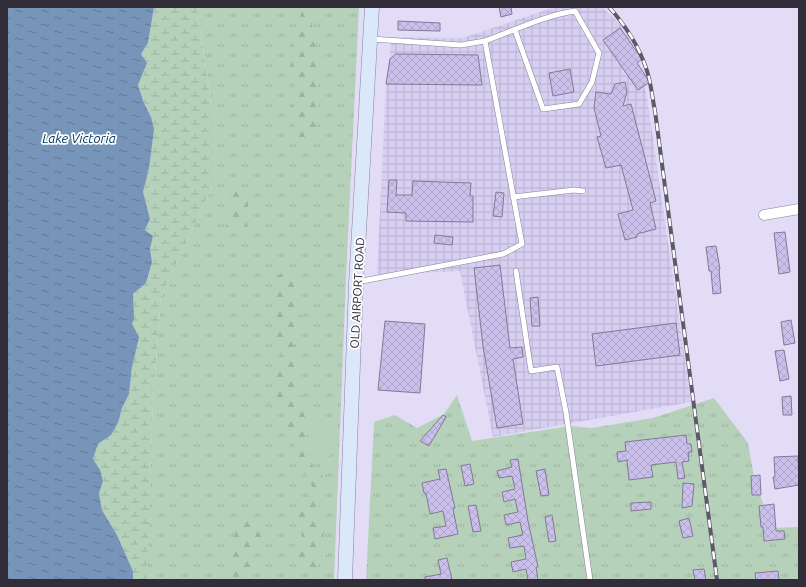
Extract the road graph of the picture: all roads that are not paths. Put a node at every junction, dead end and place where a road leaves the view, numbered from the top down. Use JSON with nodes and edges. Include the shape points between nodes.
{"nodes":[{"id":1,"x":372,"y":7,"type":"edge"},
{"id":2,"x":515,"y":30,"type":"junction"},
{"id":3,"x":371,"y":39,"type":"junction"},
{"id":4,"x":485,"y":41,"type":"junction"},
{"id":5,"x":583,"y":191,"type":"dead end"},
{"id":6,"x":513,"y":197,"type":"junction"},
{"id":7,"x":799,"y":209,"type":"edge"},
{"id":8,"x":764,"y":215,"type":"dead end"},
{"id":9,"x":516,"y":270,"type":"dead end"},
{"id":10,"x":356,"y":282,"type":"junction"},
{"id":11,"x":345,"y":580,"type":"edge"},
{"id":12,"x":590,"y":580,"type":"edge"}],
"edges":[{"from":1,"to":3,"type":"main road","name":"OLD AIRPORT ROAD"},
{"from":2,"to":2,"type":"lane","via":[[576,11],[599,53],[592,82],[579,104],[543,109]]},
{"from":2,"to":4,"type":"lane"},
{"from":3,"to":4,"type":"lane","via":[[461,45]]},
{"from":3,"to":10,"type":"main road","name":"OLD AIRPORT ROAD"},
{"from":4,"to":6,"type":"lane"},
{"from":5,"to":6,"type":"lane"},
{"from":6,"to":10,"type":"lane","via":[[522,244],[503,254]]},
{"from":7,"to":8,"type":"street"},
{"from":9,"to":12,"type":"lane","via":[[531,371],[557,367],[566,412]]},
{"from":10,"to":11,"type":"main road","name":"OLD AIRPORT ROAD"}]}
